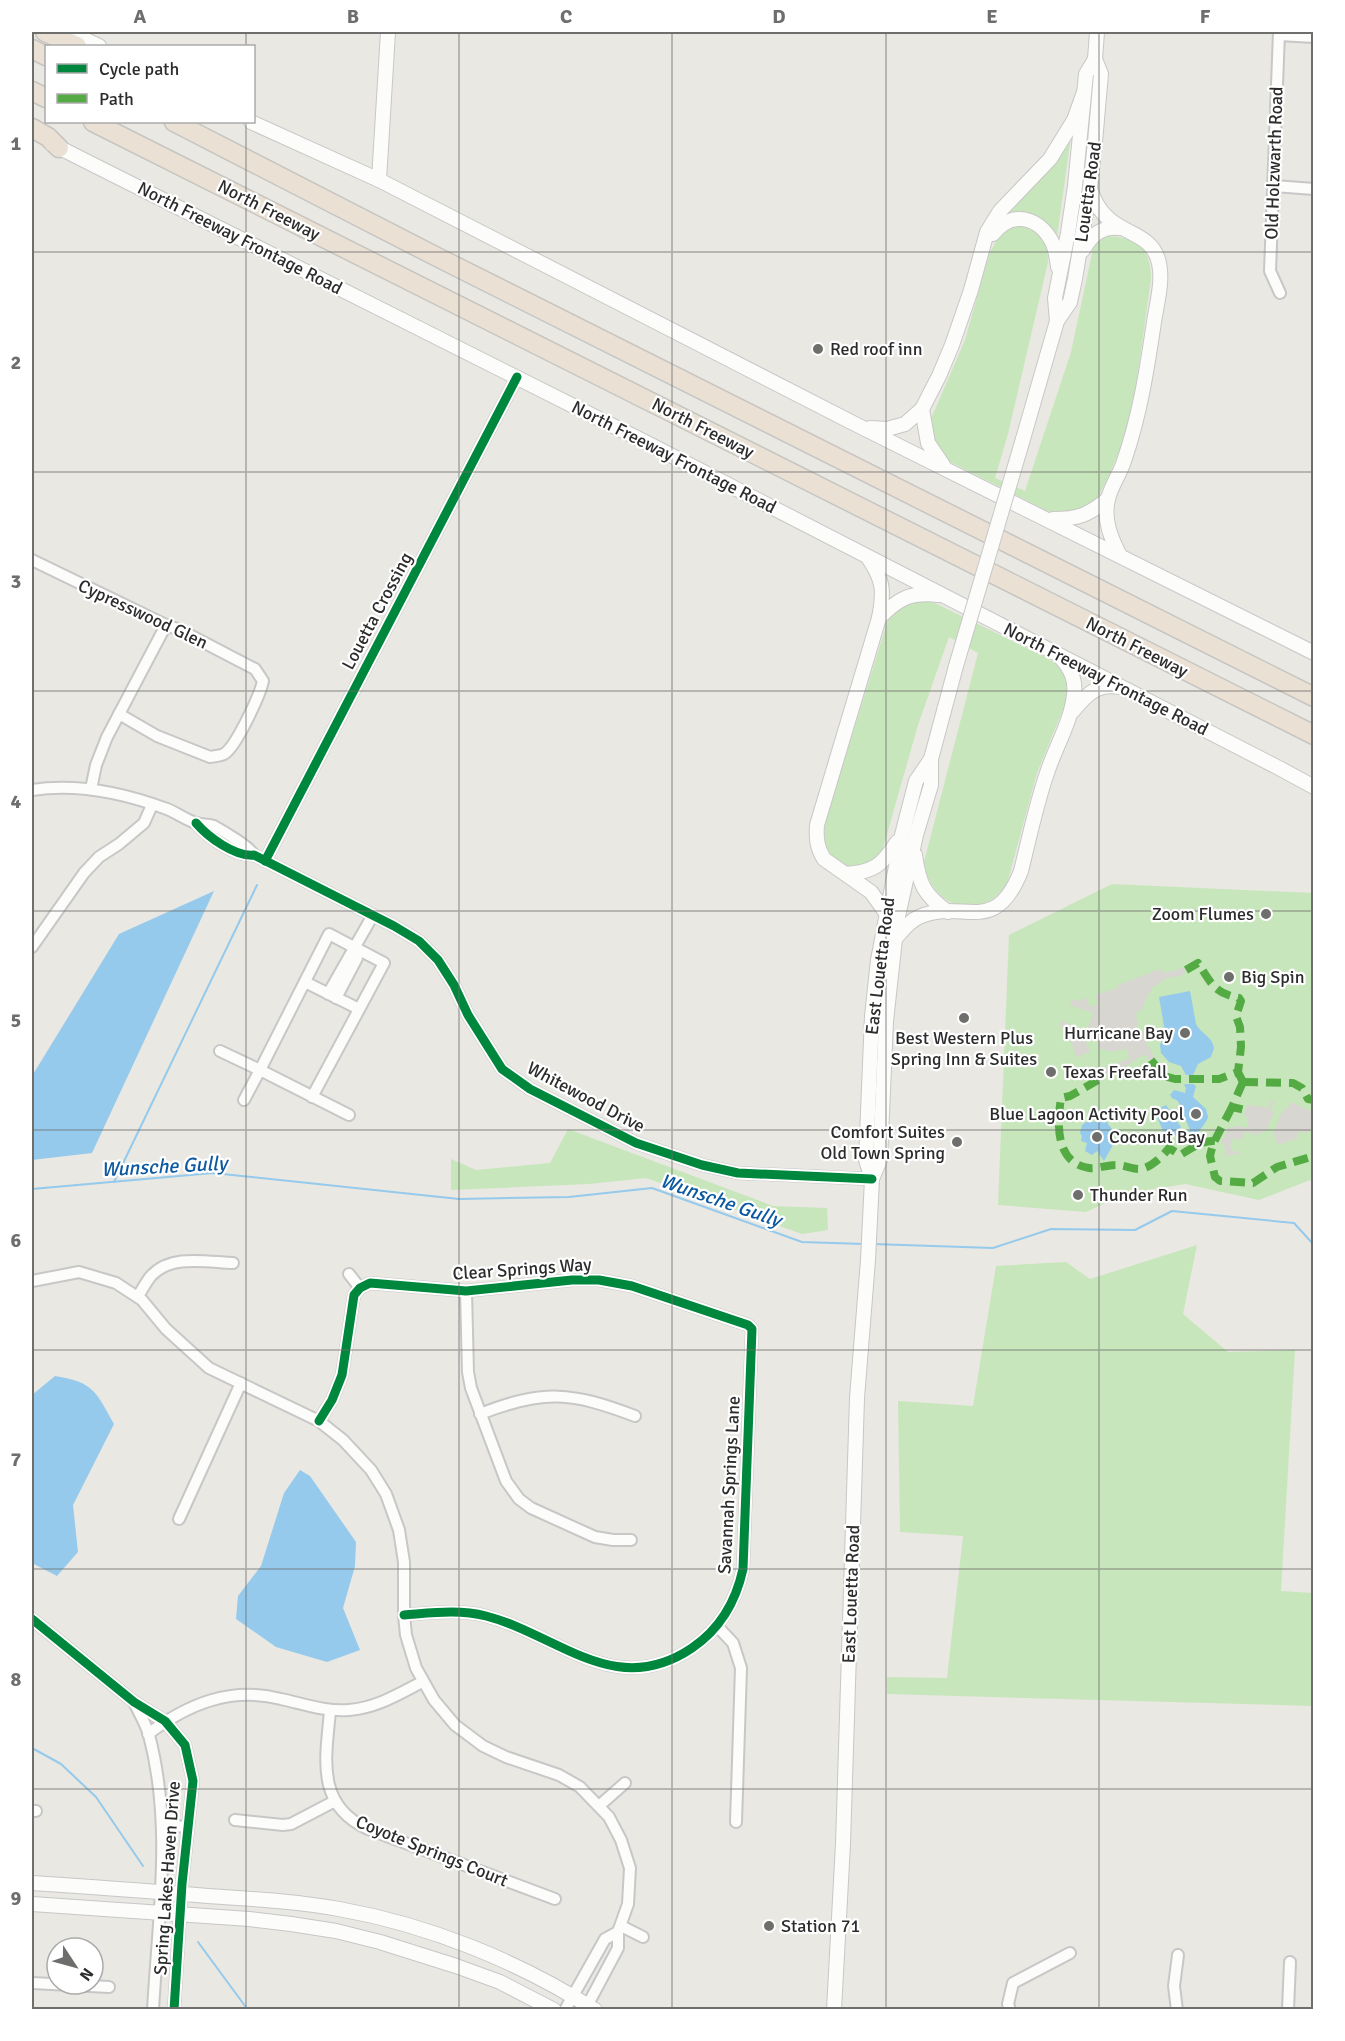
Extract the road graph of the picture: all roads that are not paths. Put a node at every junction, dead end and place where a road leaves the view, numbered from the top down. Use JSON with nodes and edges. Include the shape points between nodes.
{"nodes":[{"id":1,"x":45,"y":32,"type":"edge"},
{"id":2,"x":69,"y":32,"type":"edge"},
{"id":3,"x":388,"y":32,"type":"edge"},
{"id":4,"x":1097,"y":32,"type":"edge"},
{"id":5,"x":1279,"y":33,"type":"edge"},
{"id":6,"x":1314,"y":37,"type":"edge"},
{"id":7,"x":75,"y":45,"type":"edge"},
{"id":8,"x":97,"y":45,"type":"edge"},
{"id":9,"x":1095,"y":59,"type":"junction"},
{"id":10,"x":1084,"y":92,"type":"junction"},
{"id":11,"x":95,"y":123,"type":"edge"},
{"id":12,"x":176,"y":123,"type":"edge"},
{"id":13,"x":253,"y":123,"type":"edge"},
{"id":14,"x":32,"y":128,"type":"edge"},
{"id":15,"x":32,"y":134,"type":"edge"},
{"id":16,"x":59,"y":148,"type":"junction"},
{"id":17,"x":379,"y":180,"type":"junction"},
{"id":18,"x":1274,"y":186,"type":"junction"},
{"id":19,"x":1090,"y":188,"type":"junction"},
{"id":20,"x":1314,"y":189,"type":"edge"},
{"id":21,"x":1121,"y":228,"type":"junction"},
{"id":22,"x":981,"y":254,"type":"junction"},
{"id":23,"x":1079,"y":257,"type":"junction"},
{"id":24,"x":1059,"y":275,"type":"junction"},
{"id":25,"x":1280,"y":293,"type":"dead end"},
{"id":26,"x":1057,"y":321,"type":"junction"},
{"id":27,"x":518,"y":377,"type":"junction"},
{"id":28,"x":922,"y":409,"type":"junction"},
{"id":29,"x":864,"y":428,"type":"junction"},
{"id":30,"x":1023,"y":439,"type":"joint"},
{"id":31,"x":946,"y":468,"type":"junction"},
{"id":32,"x":1108,"y":499,"type":"junction"},
{"id":33,"x":1049,"y":519,"type":"junction"},
{"id":34,"x":1120,"y":556,"type":"junction"},
{"id":35,"x":868,"y":557,"type":"junction"},
{"id":36,"x":32,"y":560,"type":"edge"},
{"id":37,"x":944,"y":596,"type":"junction"},
{"id":38,"x":879,"y":618,"type":"junction"},
{"id":39,"x":166,"y":625,"type":"junction"},
{"id":40,"x":1055,"y":652,"type":"junction"},
{"id":41,"x":1314,"y":653,"type":"edge"},
{"id":42,"x":1122,"y":687,"type":"junction"},
{"id":43,"x":1314,"y":697,"type":"edge"},
{"id":44,"x":119,"y":714,"type":"junction"},
{"id":45,"x":1068,"y":717,"type":"junction"},
{"id":46,"x":1314,"y":735,"type":"edge"},
{"id":47,"x":931,"y":759,"type":"junction"},
{"id":48,"x":1314,"y":788,"type":"edge"},
{"id":49,"x":92,"y":789,"type":"junction"},
{"id":50,"x":32,"y":790,"type":"edge"},
{"id":51,"x":152,"y":805,"type":"junction"},
{"id":52,"x":902,"y":835,"type":"junction"},
{"id":53,"x":914,"y":846,"type":"junction"},
{"id":54,"x":265,"y":861,"type":"junction"},
{"id":55,"x":846,"y":874,"type":"junction"},
{"id":56,"x":948,"y":912,"type":"junction"},
{"id":57,"x":886,"y":913,"type":"junction"},
{"id":58,"x":373,"y":915,"type":"junction"},
{"id":59,"x":895,"y":939,"type":"junction"},
{"id":60,"x":32,"y":947,"type":"edge"},
{"id":61,"x":355,"y":948,"type":"junction"},
{"id":62,"x":305,"y":982,"type":"junction"},
{"id":63,"x":874,"y":992,"type":"junction"},
{"id":64,"x":332,"y":996,"type":"junction"},
{"id":65,"x":356,"y":1007,"type":"junction"},
{"id":66,"x":887,"y":1009,"type":"junction"},
{"id":67,"x":220,"y":1051,"type":"dead end"},
{"id":68,"x":260,"y":1070,"type":"junction"},
{"id":69,"x":312,"y":1096,"type":"junction"},
{"id":70,"x":244,"y":1100,"type":"dead end"},
{"id":71,"x":349,"y":1115,"type":"dead end"},
{"id":72,"x":872,"y":1179,"type":"junction"},
{"id":73,"x":233,"y":1263,"type":"dead end"},
{"id":74,"x":349,"y":1274,"type":"dead end"},
{"id":75,"x":32,"y":1281,"type":"edge"},
{"id":76,"x":360,"y":1288,"type":"junction"},
{"id":77,"x":466,"y":1291,"type":"junction"},
{"id":78,"x":138,"y":1296,"type":"junction"},
{"id":79,"x":752,"y":1328,"type":"joint"},
{"id":80,"x":241,"y":1383,"type":"junction"},
{"id":81,"x":480,"y":1414,"type":"junction"},
{"id":82,"x":635,"y":1416,"type":"dead end"},
{"id":83,"x":319,"y":1421,"type":"junction"},
{"id":84,"x":179,"y":1519,"type":"dead end"},
{"id":85,"x":631,"y":1540,"type":"dead end"},
{"id":86,"x":404,"y":1615,"type":"junction"},
{"id":87,"x":32,"y":1619,"type":"edge"},
{"id":88,"x":717,"y":1626,"type":"junction"},
{"id":89,"x":422,"y":1682,"type":"junction"},
{"id":90,"x":134,"y":1702,"type":"junction"},
{"id":91,"x":330,"y":1711,"type":"junction"},
{"id":92,"x":165,"y":1721,"type":"junction"},
{"id":93,"x":148,"y":1734,"type":"junction"},
{"id":94,"x":626,"y":1783,"type":"dead end"},
{"id":95,"x":335,"y":1801,"type":"junction"},
{"id":96,"x":600,"y":1805,"type":"junction"},
{"id":97,"x":235,"y":1820,"type":"dead end"},
{"id":98,"x":736,"y":1822,"type":"dead end"},
{"id":99,"x":162,"y":1825,"type":"junction"},
{"id":100,"x":188,"y":1827,"type":"junction"},
{"id":101,"x":32,"y":1883,"type":"edge"},
{"id":102,"x":161,"y":1891,"type":"junction"},
{"id":103,"x":181,"y":1894,"type":"junction"},
{"id":104,"x":555,"y":1899,"type":"dead end"},
{"id":105,"x":32,"y":1904,"type":"edge"},
{"id":106,"x":159,"y":1912,"type":"junction"},
{"id":107,"x":180,"y":1913,"type":"junction"},
{"id":108,"x":620,"y":1929,"type":"junction"},
{"id":109,"x":643,"y":1937,"type":"dead end"},
{"id":110,"x":1070,"y":1953,"type":"dead end"},
{"id":111,"x":1178,"y":1955,"type":"dead end"},
{"id":112,"x":594,"y":1959,"type":"junction"},
{"id":113,"x":1290,"y":1962,"type":"dead end"},
{"id":114,"x":609,"y":1966,"type":"junction"},
{"id":115,"x":32,"y":1983,"type":"edge"},
{"id":116,"x":109,"y":1987,"type":"dead end"},
{"id":117,"x":153,"y":1996,"type":"junction"},
{"id":118,"x":573,"y":1996,"type":"junction"},
{"id":119,"x":175,"y":1997,"type":"junction"},
{"id":120,"x":589,"y":2008,"type":"edge"},
{"id":121,"x":153,"y":2010,"type":"edge"},
{"id":122,"x":174,"y":2010,"type":"edge"},
{"id":123,"x":554,"y":2010,"type":"edge"},
{"id":124,"x":565,"y":2010,"type":"edge"},
{"id":125,"x":834,"y":2010,"type":"edge"},
{"id":126,"x":1010,"y":2010,"type":"edge"},
{"id":127,"x":1176,"y":2010,"type":"edge"},
{"id":128,"x":1288,"y":2010,"type":"edge"}],
"edges":[{"from":1,"to":7,"type":"highway"},
{"from":2,"to":8,"type":"main road"},
{"from":3,"to":17,"type":"main road"},
{"from":4,"to":9,"type":"main road","name":"Louetta Road"},
{"from":5,"to":6,"type":"street"},
{"from":5,"to":18,"type":"street","name":"Old Holzwarth Road"},
{"from":9,"to":10,"type":"main road","name":"Louetta Road","via":[[1086,74]]},
{"from":9,"to":19,"type":"main road","name":"Louetta Road","via":[[1101,74]]},
{"from":10,"to":22,"type":"main road","via":[[1059,146],[1040,172],[1000,211],[987,232]]},
{"from":10,"to":24,"type":"main road","name":"Louetta Road","via":[[1075,186]]},
{"from":11,"to":46,"type":"highway","name":"North Freeway"},
{"from":12,"to":43,"type":"highway","name":"North Freeway"},
{"from":13,"to":17,"type":"main road"},
{"from":14,"to":16,"type":"highway"},
{"from":15,"to":16,"type":"main road","name":"North Freeway Frontage Road"},
{"from":16,"to":27,"type":"main road","name":"North Freeway Frontage Road"},
{"from":17,"to":29,"type":"main road"},
{"from":18,"to":20,"type":"street"},
{"from":18,"to":25,"type":"street","name":"Old Holzwarth Road","via":[[1270,271]]},
{"from":19,"to":21,"type":"main road","via":[[1096,205]]},
{"from":19,"to":23,"type":"main road","name":"Louetta Road"},
{"from":21,"to":23,"type":"main road","via":[[1098,231]]},
{"from":21,"to":32,"type":"main road","via":[[1149,242],[1159,262],[1159,286],[1137,419]]},
{"from":22,"to":24,"type":"main road","via":[[994,231],[1005,221],[1029,220],[1040,226],[1054,246]]},
{"from":22,"to":28,"type":"main road","via":[[952,345]]},
{"from":23,"to":26,"type":"main road","name":"Louetta Road","via":[[1070,302]]},
{"from":24,"to":26,"type":"main road","name":"Louetta Road","via":[[1054,298]]},
{"from":26,"to":30,"type":"main road","name":"Louetta Road"},
{"from":27,"to":35,"type":"main road","name":"North Freeway Frontage Road"},
{"from":27,"to":54,"type":"street","name":"Louetta Crossing"},
{"from":28,"to":29,"type":"main road","via":[[905,424],[887,429]]},
{"from":28,"to":31,"type":"main road","via":[[928,443]]},
{"from":29,"to":31,"type":"main road"},
{"from":30,"to":47,"type":"main road","name":"East Louetta Road","bridge":true},
{"from":31,"to":33,"type":"main road"},
{"from":32,"to":33,"type":"main road","via":[[1084,516]]},
{"from":32,"to":34,"type":"main road","via":[[1108,527]]},
{"from":33,"to":34,"type":"main road"},
{"from":34,"to":41,"type":"main road"},
{"from":35,"to":37,"type":"main road","name":"North Freeway Frontage Road"},
{"from":35,"to":38,"type":"main road","via":[[883,586]]},
{"from":36,"to":39,"type":"street","name":"Cypresswood Glen"},
{"from":37,"to":38,"type":"main road","via":[[909,596],[894,603]]},
{"from":37,"to":40,"type":"main road","name":"North Freeway Frontage Road"},
{"from":38,"to":55,"type":"main road","via":[[817,825],[819,851]]},
{"from":39,"to":44,"type":"street"},
{"from":39,"to":44,"type":"street","name":"Cypresswood Glen","via":[[255,669],[263,681],[261,692],[233,745],[225,753],[210,757],[157,736]]},
{"from":40,"to":42,"type":"main road","name":"North Freeway Frontage Road"},
{"from":40,"to":45,"type":"main road","via":[[1069,667],[1074,683]]},
{"from":42,"to":45,"type":"main road","via":[[1107,685],[1095,689]]},
{"from":42,"to":48,"type":"main road","name":"North Freeway Frontage Road"},
{"from":44,"to":49,"type":"street","via":[[96,765]]},
{"from":45,"to":56,"type":"main road","via":[[1046,774],[1015,886],[1001,903],[984,912]]},
{"from":47,"to":52,"type":"main road","name":"East Louetta Road","via":[[916,781]]},
{"from":47,"to":53,"type":"main road","name":"East Louetta Road","via":[[931,785]]},
{"from":49,"to":50,"type":"street","name":"Whitewood Drive"},
{"from":49,"to":51,"type":"street","name":"Whitewood Drive"},
{"from":51,"to":54,"type":"street","name":"Whitewood Drive","via":[[213,826],[224,839],[251,849]]},
{"from":51,"to":60,"type":"street","via":[[144,823],[84,873]]},
{"from":52,"to":55,"type":"main road","via":[[885,861],[874,869]]},
{"from":52,"to":57,"type":"main road","name":"East Louetta Road"},
{"from":53,"to":56,"type":"main road","via":[[924,890]]},
{"from":53,"to":59,"type":"main road","name":"East Louetta Road"},
{"from":54,"to":58,"type":"street","name":"Whitewood Drive"},
{"from":55,"to":57,"type":"main road","via":[[871,892]]},
{"from":56,"to":59,"type":"main road","via":[[917,917]]},
{"from":57,"to":63,"type":"main road","name":"East Louetta Road"},
{"from":58,"to":61,"type":"street"},
{"from":58,"to":72,"type":"street","name":"Whitewood Drive","via":[[419,941],[438,960],[502,1069],[530,1089],[636,1143],[702,1165],[738,1173]]},
{"from":59,"to":66,"type":"main road","name":"East Louetta Road"},
{"from":61,"to":62,"type":"street","via":[[329,934]]},
{"from":61,"to":64,"type":"street"},
{"from":61,"to":65,"type":"street","via":[[384,963]]},
{"from":62,"to":64,"type":"street"},
{"from":62,"to":68,"type":"street"},
{"from":63,"to":66,"type":"main road"},
{"from":63,"to":72,"type":"main road","name":"East Louetta Road","via":[[866,1160]]},
{"from":64,"to":65,"type":"street"},
{"from":65,"to":69,"type":"street"},
{"from":66,"to":72,"type":"main road","name":"East Louetta Road","via":[[880,1160]]},
{"from":67,"to":68,"type":"street"},
{"from":68,"to":69,"type":"street"},
{"from":68,"to":70,"type":"street"},
{"from":69,"to":71,"type":"street"},
{"from":72,"to":125,"type":"main road","name":"East Louetta Road","via":[[857,1398]]},
{"from":73,"to":78,"type":"street","via":[[178,1262],[163,1266]]},
{"from":74,"to":76,"type":"street"},
{"from":75,"to":78,"type":"street","via":[[79,1272],[116,1283]]},
{"from":76,"to":77,"type":"street","name":"Clear Springs Way","via":[[373,1282]]},
{"from":76,"to":83,"type":"street","via":[[352,1300],[342,1375]]},
{"from":77,"to":79,"type":"street","name":"Clear Springs Way","via":[[572,1280],[616,1282]]},
{"from":77,"to":81,"type":"street","via":[[468,1372]]},
{"from":78,"to":80,"type":"street","via":[[166,1329],[209,1368]]},
{"from":79,"to":88,"type":"street","name":"Savannah Springs Lane","via":[[744,1562],[734,1599]]},
{"from":80,"to":83,"type":"street"},
{"from":80,"to":84,"type":"street"},
{"from":81,"to":82,"type":"street","via":[[525,1399],[557,1396],[591,1400]]},
{"from":81,"to":85,"type":"street","via":[[510,1489],[525,1505],[595,1538]]},
{"from":83,"to":86,"type":"street","via":[[365,1463],[390,1502],[402,1542]]},
{"from":86,"to":88,"type":"street","name":"Savannah Springs Lane","via":[[458,1612],[486,1616],[589,1661],[616,1667],[665,1662],[699,1643]]},
{"from":86,"to":89,"type":"street","via":[[408,1645]]},
{"from":87,"to":90,"type":"street"},
{"from":88,"to":98,"type":"street","via":[[733,1643],[741,1668]]},
{"from":89,"to":91,"type":"street","via":[[371,1706]]},
{"from":89,"to":96,"type":"street","via":[[444,1714],[474,1741],[506,1757],[559,1774]]},
{"from":90,"to":92,"type":"street","name":"Spring Lakes Haven Drive"},
{"from":90,"to":93,"type":"street","name":"Spring Lakes Haven Drive"},
{"from":91,"to":92,"type":"street","via":[[262,1694],[236,1694],[207,1700]]},
{"from":91,"to":95,"type":"street","name":"Coyote Springs Court","via":[[326,1769]]},
{"from":92,"to":93,"type":"street"},
{"from":92,"to":100,"type":"street","name":"Spring Lakes Haven Drive","via":[[185,1745],[193,1781]]},
{"from":93,"to":99,"type":"street","name":"Spring Lakes Haven Drive"},
{"from":94,"to":96,"type":"street"},
{"from":95,"to":97,"type":"street","via":[[291,1824]]},
{"from":95,"to":104,"type":"street","name":"Coyote Springs Court","via":[[351,1819],[368,1829]]},
{"from":96,"to":108,"type":"street","via":[[613,1822],[629,1864],[628,1904]]},
{"from":99,"to":100,"type":"street"},
{"from":99,"to":102,"type":"street","name":"Spring Lakes Haven Drive"},
{"from":100,"to":103,"type":"street","name":"Spring Lakes Haven Drive"},
{"from":101,"to":102,"type":"main road"},
{"from":102,"to":103,"type":"main road"},
{"from":102,"to":106,"type":"street","name":"Spring Lakes Haven Drive"},
{"from":103,"to":107,"type":"street","name":"Spring Lakes Haven Drive"},
{"from":103,"to":118,"type":"main road","via":[[282,1901],[369,1915],[459,1942]]},
{"from":105,"to":106,"type":"main road"},
{"from":106,"to":107,"type":"main road"},
{"from":106,"to":117,"type":"street","name":"Spring Lakes Haven Drive"},
{"from":107,"to":119,"type":"street","name":"Spring Lakes Haven Drive"},
{"from":107,"to":123,"type":"main road","via":[[291,1923],[380,1942],[500,1982]]},
{"from":108,"to":109,"type":"street"},
{"from":108,"to":112,"type":"street","via":[[605,1939]]},
{"from":108,"to":114,"type":"street","via":[[618,1948]]},
{"from":110,"to":126,"type":"street","via":[[1013,1983]]},
{"from":111,"to":127,"type":"street"},
{"from":112,"to":114,"type":"street"},
{"from":112,"to":118,"type":"street"},
{"from":113,"to":128,"type":"street"},
{"from":114,"to":120,"type":"street"},
{"from":115,"to":116,"type":"street"},
{"from":117,"to":119,"type":"street"},
{"from":117,"to":121,"type":"street","name":"Spring Lakes Haven Drive"},
{"from":118,"to":120,"type":"main road"},
{"from":118,"to":124,"type":"street"},
{"from":119,"to":122,"type":"street","name":"Spring Lakes Haven Drive"}]}
